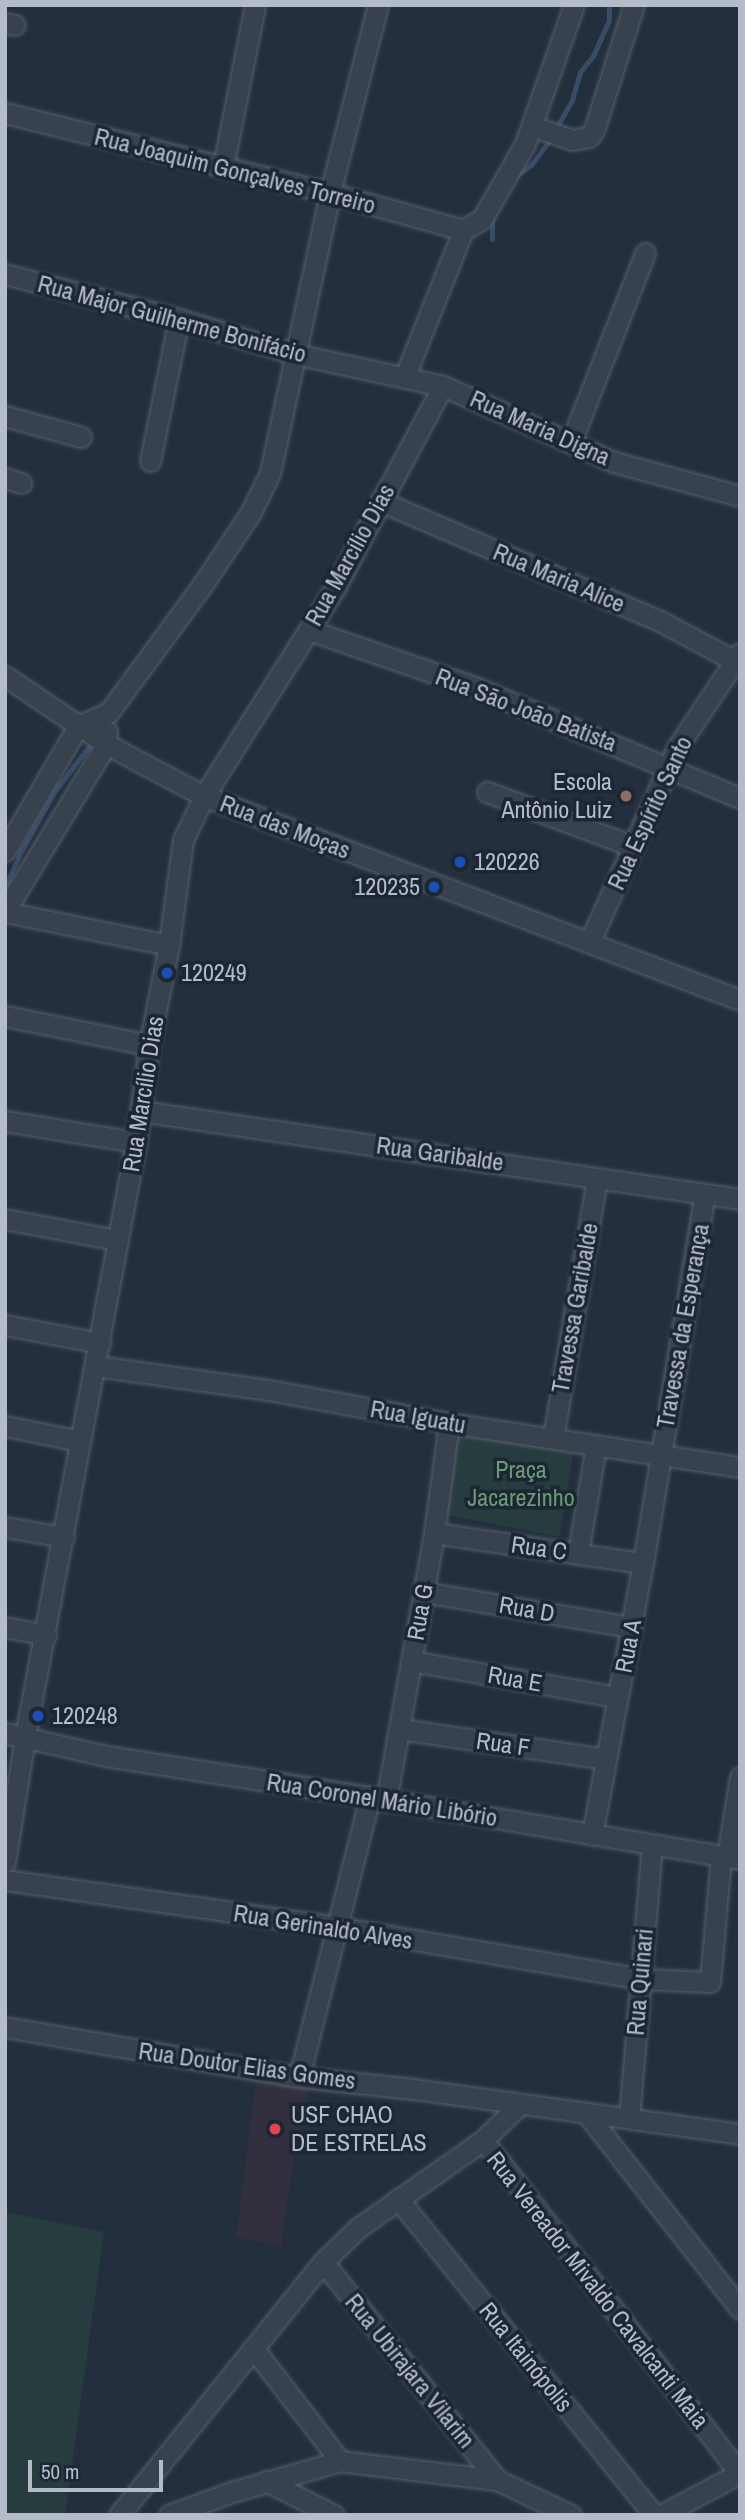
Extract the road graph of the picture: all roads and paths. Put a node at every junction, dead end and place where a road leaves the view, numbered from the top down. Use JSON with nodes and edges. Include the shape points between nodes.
{"nodes":[{"id":1,"x":255,"y":5,"type":"edge"},
{"id":2,"x":378,"y":5,"type":"edge"},
{"id":3,"x":574,"y":5,"type":"edge"},
{"id":4,"x":634,"y":5,"type":"edge"},
{"id":5,"x":5,"y":113,"type":"edge"},
{"id":6,"x":532,"y":126,"type":"junction"},
{"id":7,"x":223,"y":167,"type":"junction"},
{"id":8,"x":330,"y":193,"type":"junction"},
{"id":9,"x":463,"y":230,"type":"junction"},
{"id":10,"x":646,"y":253,"type":"dead end"},
{"id":11,"x":5,"y":274,"type":"edge"},
{"id":12,"x":179,"y":320,"type":"junction"},
{"id":13,"x":295,"y":354,"type":"junction"},
{"id":14,"x":340,"y":364,"type":"joint"},
{"id":15,"x":405,"y":376,"type":"junction"},
{"id":16,"x":443,"y":386,"type":"junction"},
{"id":17,"x":5,"y":416,"type":"edge"},
{"id":18,"x":81,"y":437,"type":"dead end"},
{"id":19,"x":571,"y":442,"type":"junction"},
{"id":20,"x":150,"y":461,"type":"dead end"},
{"id":21,"x":740,"y":496,"type":"edge"},
{"id":22,"x":380,"y":501,"type":"junction"},
{"id":23,"x":309,"y":630,"type":"junction"},
{"id":24,"x":737,"y":657,"type":"edge"},
{"id":25,"x":5,"y":676,"type":"edge"},
{"id":26,"x":109,"y":712,"type":"junction"},
{"id":27,"x":78,"y":726,"type":"junction"},
{"id":28,"x":106,"y":744,"type":"junction"},
{"id":29,"x":668,"y":766,"type":"junction"},
{"id":30,"x":486,"y":792,"type":"dead end"},
{"id":31,"x":204,"y":796,"type":"junction"},
{"id":32,"x":740,"y":798,"type":"edge"},
{"id":33,"x":632,"y":846,"type":"junction"},
{"id":34,"x":5,"y":851,"type":"edge"},
{"id":35,"x":5,"y":912,"type":"edge"},
{"id":36,"x":590,"y":941,"type":"junction"},
{"id":37,"x":169,"y":945,"type":"junction"},
{"id":38,"x":740,"y":1000,"type":"edge"},
{"id":39,"x":5,"y":1016,"type":"edge"},
{"id":40,"x":149,"y":1045,"type":"junction"},
{"id":41,"x":140,"y":1111,"type":"junction"},
{"id":42,"x":5,"y":1121,"type":"edge"},
{"id":43,"x":136,"y":1142,"type":"junction"},
{"id":44,"x":597,"y":1179,"type":"junction"},
{"id":45,"x":705,"y":1194,"type":"junction"},
{"id":46,"x":740,"y":1199,"type":"edge"},
{"id":47,"x":5,"y":1219,"type":"edge"},
{"id":48,"x":117,"y":1240,"type":"junction"},
{"id":49,"x":5,"y":1325,"type":"edge"},
{"id":50,"x":100,"y":1343,"type":"junction"},
{"id":51,"x":96,"y":1366,"type":"junction"},
{"id":52,"x":449,"y":1423,"type":"junction"},
{"id":53,"x":5,"y":1426,"type":"edge"},
{"id":54,"x":553,"y":1438,"type":"junction"},
{"id":55,"x":80,"y":1441,"type":"junction"},
{"id":56,"x":596,"y":1445,"type":"junction"},
{"id":57,"x":660,"y":1457,"type":"junction"},
{"id":58,"x":740,"y":1467,"type":"edge"},
{"id":59,"x":5,"y":1528,"type":"edge"},
{"id":60,"x":434,"y":1533,"type":"junction"},
{"id":61,"x":64,"y":1537,"type":"junction"},
{"id":62,"x":578,"y":1553,"type":"junction"},
{"id":63,"x":643,"y":1563,"type":"junction"},
{"id":64,"x":424,"y":1592,"type":"junction"},
{"id":65,"x":5,"y":1627,"type":"edge"},
{"id":66,"x":631,"y":1627,"type":"junction"},
{"id":67,"x":46,"y":1635,"type":"junction"},
{"id":68,"x":411,"y":1661,"type":"junction"},
{"id":69,"x":618,"y":1697,"type":"junction"},
{"id":70,"x":399,"y":1729,"type":"junction"},
{"id":71,"x":5,"y":1733,"type":"edge"},
{"id":72,"x":25,"y":1737,"type":"junction"},
{"id":73,"x":606,"y":1759,"type":"junction"},
{"id":74,"x":740,"y":1776,"type":"edge"},
{"id":75,"x":378,"y":1799,"type":"junction"},
{"id":76,"x":592,"y":1835,"type":"junction"},
{"id":77,"x":6,"y":1837,"type":"edge"},
{"id":78,"x":652,"y":1845,"type":"junction"},
{"id":79,"x":729,"y":1858,"type":"edge"},
{"id":80,"x":5,"y":1862,"type":"edge"},
{"id":81,"x":5,"y":1880,"type":"edge"},
{"id":82,"x":338,"y":1927,"type":"junction"},
{"id":83,"x":641,"y":1979,"type":"junction"},
{"id":84,"x":5,"y":2027,"type":"edge"},
{"id":85,"x":299,"y":2077,"type":"junction"},
{"id":86,"x":519,"y":2105,"type":"junction"},
{"id":87,"x":586,"y":2113,"type":"junction"},
{"id":88,"x":628,"y":2118,"type":"junction"},
{"id":89,"x":736,"y":2138,"type":"edge"},
{"id":90,"x":483,"y":2140,"type":"junction"},
{"id":91,"x":398,"y":2199,"type":"junction"},
{"id":92,"x":323,"y":2262,"type":"junction"},
{"id":93,"x":740,"y":2309,"type":"edge"},
{"id":94,"x":253,"y":2348,"type":"junction"},
{"id":95,"x":340,"y":2461,"type":"junction"},
{"id":96,"x":739,"y":2473,"type":"edge"},
{"id":97,"x":497,"y":2480,"type":"junction"},
{"id":98,"x":266,"y":2481,"type":"junction"},
{"id":99,"x":119,"y":2515,"type":"edge"},
{"id":100,"x":169,"y":2515,"type":"edge"},
{"id":101,"x":334,"y":2515,"type":"edge"},
{"id":102,"x":571,"y":2515,"type":"edge"},
{"id":103,"x":654,"y":2515,"type":"edge"},
{"id":104,"x":661,"y":2515,"type":"edge"}],
"edges":[{"from":1,"to":7,"type":"street"},
{"from":2,"to":8,"type":"street"},
{"from":3,"to":6,"type":"street"},
{"from":4,"to":6,"type":"street","via":[[589,136],[573,140]]},
{"from":5,"to":7,"type":"street","name":"Rua Joaquim Gonçalves Torreiro"},
{"from":6,"to":9,"type":"street","via":[[482,219]]},
{"from":7,"to":8,"type":"street","name":"Rua Joaquim Gonçalves Torreiro"},
{"from":8,"to":9,"type":"street","name":"Rua Joaquim Gonçalves Torreiro"},
{"from":8,"to":13,"type":"street"},
{"from":9,"to":15,"type":"street"},
{"from":10,"to":19,"type":"street"},
{"from":11,"to":12,"type":"street","name":"Rua Major Guilherme Bonifácio"},
{"from":12,"to":13,"type":"street","name":"Rua Major Guilherme Bonifácio"},
{"from":12,"to":20,"type":"street"},
{"from":13,"to":14,"type":"street","name":"Rua Major Guilherme Bonifácio"},
{"from":13,"to":26,"type":"street","via":[[270,473],[251,512]]},
{"from":14,"to":15,"type":"street","name":"Rua Maria Digna"},
{"from":15,"to":16,"type":"street","name":"Rua Maria Digna"},
{"from":16,"to":19,"type":"street","name":"Rua Maria Digna"},
{"from":16,"to":22,"type":"street","name":"Rua Marcílio Dias"},
{"from":17,"to":18,"type":"street"},
{"from":19,"to":21,"type":"street","name":"Rua Maria Digna","via":[[614,462]]},
{"from":22,"to":23,"type":"street","name":"Rua Marcílio Dias"},
{"from":22,"to":24,"type":"street","name":"Rua Maria Alice"},
{"from":23,"to":29,"type":"street","name":"Rua São João Batista","via":[[477,688]]},
{"from":23,"to":31,"type":"street","name":"Rua Marcílio Dias"},
{"from":24,"to":29,"type":"street","name":"Rua Espírito Santo"},
{"from":25,"to":27,"type":"street","name":"Rua das Moças"},
{"from":26,"to":27,"type":"street"},
{"from":26,"to":28,"type":"street"},
{"from":27,"to":28,"type":"street","name":"Rua das Moças"},
{"from":27,"to":34,"type":"street"},
{"from":28,"to":31,"type":"street","name":"Rua das Moças"},
{"from":28,"to":35,"type":"street"},
{"from":29,"to":32,"type":"street","name":"Rua São João Batista"},
{"from":29,"to":33,"type":"street","name":"Rua Espírito Santo"},
{"from":30,"to":33,"type":"street"},
{"from":31,"to":36,"type":"street","name":"Rua das Moças"},
{"from":31,"to":37,"type":"street","name":"Rua Marcílio Dias","via":[[183,840]]},
{"from":33,"to":36,"type":"street","name":"Rua Espírito Santo"},
{"from":35,"to":37,"type":"street"},
{"from":36,"to":38,"type":"street","name":"Rua das Moças"},
{"from":37,"to":40,"type":"street","name":"Rua Marcílio Dias"},
{"from":39,"to":40,"type":"street"},
{"from":40,"to":41,"type":"street","name":"Rua Marcílio Dias"},
{"from":41,"to":43,"type":"street","name":"Rua Marcílio Dias"},
{"from":41,"to":44,"type":"street","name":"Rua Garibalde"},
{"from":42,"to":43,"type":"street"},
{"from":43,"to":48,"type":"street","name":"Rua Marcílio Dias"},
{"from":44,"to":45,"type":"street","name":"Rua Garibalde"},
{"from":44,"to":54,"type":"street","name":"Travessa Garibalde"},
{"from":45,"to":46,"type":"street","name":"Rua Garibalde"},
{"from":45,"to":57,"type":"street","name":"Travessa da Esperança"},
{"from":47,"to":48,"type":"street"},
{"from":48,"to":50,"type":"street","name":"Rua Marcílio Dias"},
{"from":49,"to":50,"type":"street"},
{"from":50,"to":51,"type":"street","name":"Rua Marcílio Dias"},
{"from":51,"to":52,"type":"street","name":"Rua Iguatu","via":[[269,1390]]},
{"from":51,"to":55,"type":"street","name":"Rua Marcílio Dias"},
{"from":52,"to":54,"type":"street","name":"Rua Iguatu"},
{"from":52,"to":60,"type":"street","name":"Rua G"},
{"from":53,"to":55,"type":"street"},
{"from":54,"to":56,"type":"street","name":"Rua Iguatu"},
{"from":55,"to":61,"type":"street","name":"Rua Marcílio Dias"},
{"from":56,"to":57,"type":"street","name":"Rua Iguatu"},
{"from":56,"to":62,"type":"street"},
{"from":57,"to":58,"type":"street","name":"Rua Iguatu"},
{"from":57,"to":63,"type":"street","name":"Rua A"},
{"from":59,"to":61,"type":"street"},
{"from":60,"to":62,"type":"street","name":"Rua C"},
{"from":60,"to":64,"type":"street","name":"Rua G"},
{"from":61,"to":67,"type":"street","name":"Rua Marcílio Dias"},
{"from":62,"to":63,"type":"street","name":"Rua C"},
{"from":63,"to":66,"type":"street","name":"Rua A"},
{"from":64,"to":66,"type":"street","name":"Rua D"},
{"from":64,"to":68,"type":"street","name":"Rua G"},
{"from":65,"to":67,"type":"street"},
{"from":66,"to":69,"type":"street","name":"Rua A"},
{"from":67,"to":72,"type":"street","name":"Rua Marcílio Dias"},
{"from":68,"to":69,"type":"street","name":"Rua E"},
{"from":68,"to":70,"type":"street","name":"Rua G"},
{"from":69,"to":73,"type":"street","name":"Rua A"},
{"from":70,"to":73,"type":"street","name":"Rua F"},
{"from":70,"to":75,"type":"street","name":"Rua G"},
{"from":71,"to":72,"type":"street","name":"Rua Coronel Mário Libório"},
{"from":72,"to":75,"type":"street","name":"Rua Coronel Mário Libório","via":[[106,1756]]},
{"from":72,"to":77,"type":"street","name":"Rua Marcílio Dias"},
{"from":73,"to":76,"type":"street","name":"Rua A"},
{"from":74,"to":79,"type":"street"},
{"from":75,"to":76,"type":"street","name":"Rua Coronel Mário Libório"},
{"from":75,"to":82,"type":"street","name":"Rua G"},
{"from":76,"to":78,"type":"street","name":"Rua Coronel Mário Libório"},
{"from":77,"to":80,"type":"street","name":"Rua Marcílio Dias"},
{"from":78,"to":79,"type":"street","name":"Rua Coronel Mário Libório"},
{"from":78,"to":83,"type":"street","name":"Rua Quinari"},
{"from":79,"to":83,"type":"street","name":"Rua Gerinaldo Alves","via":[[710,1982]]},
{"from":81,"to":82,"type":"street","name":"Rua Gerinaldo Alves"},
{"from":82,"to":83,"type":"street","name":"Rua Gerinaldo Alves"},
{"from":82,"to":85,"type":"street","name":"Rua G"},
{"from":83,"to":88,"type":"street","name":"Rua Quinari"},
{"from":84,"to":85,"type":"street","name":"Rua Doutor Elias Gomes"},
{"from":85,"to":86,"type":"street","name":"Rua Doutor Elias Gomes"},
{"from":86,"to":87,"type":"street","name":"Rua Doutor Elias Gomes"},
{"from":86,"to":90,"type":"street"},
{"from":87,"to":88,"type":"street","name":"Rua Doutor Elias Gomes"},
{"from":87,"to":93,"type":"street"},
{"from":88,"to":89,"type":"street","name":"Rua Doutor Elias Gomes"},
{"from":90,"to":91,"type":"street"},
{"from":90,"to":96,"type":"street","name":"Rua Vereador Mivaldo Cavalcanti Maia"},
{"from":91,"to":92,"type":"street","via":[[358,2228]]},
{"from":91,"to":103,"type":"street","name":"Rua Itainópolis"},
{"from":92,"to":94,"type":"street"},
{"from":92,"to":97,"type":"street","name":"Rua Ubirajara Vilarim"},
{"from":94,"to":95,"type":"street"},
{"from":94,"to":99,"type":"street"},
{"from":95,"to":97,"type":"street"},
{"from":95,"to":98,"type":"street"},
{"from":96,"to":104,"type":"street"},
{"from":97,"to":102,"type":"street"},
{"from":98,"to":100,"type":"street"},
{"from":98,"to":101,"type":"street"}]}
